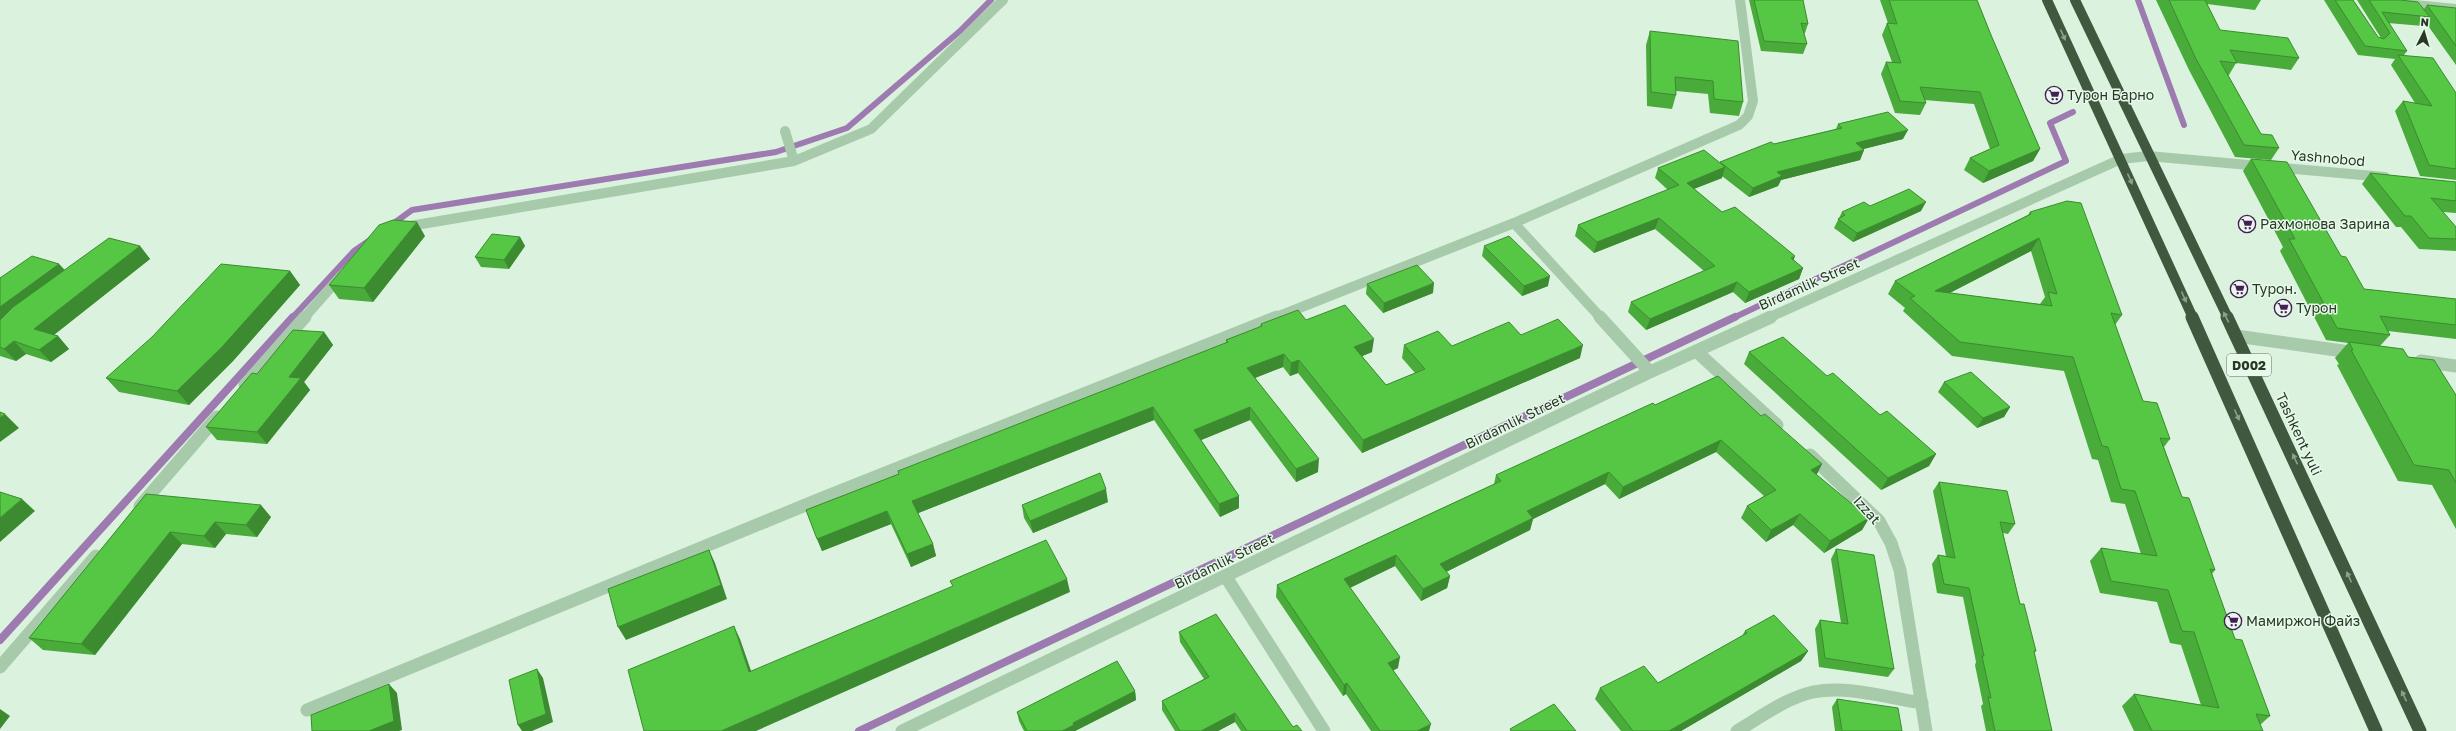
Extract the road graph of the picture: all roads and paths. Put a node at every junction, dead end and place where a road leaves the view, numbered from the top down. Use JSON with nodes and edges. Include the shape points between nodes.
{"nodes":[{"id":1,"x":1003,"y":0,"type":"edge"},
{"id":2,"x":1740,"y":0,"type":"edge"},
{"id":3,"x":2047,"y":0,"type":"edge"},
{"id":4,"x":2075,"y":0,"type":"edge"},
{"id":5,"x":2394,"y":2,"type":"edge"},
{"id":6,"x":2456,"y":9,"type":"edge"},
{"id":7,"x":785,"y":131,"type":"dead end"},
{"id":8,"x":2148,"y":156,"type":"junction"},
{"id":9,"x":2121,"y":159,"type":"junction"},
{"id":10,"x":794,"y":161,"type":"junction"},
{"id":11,"x":2397,"y":179,"type":"edge"},
{"id":12,"x":1514,"y":223,"type":"junction"},
{"id":13,"x":392,"y":229,"type":"edge"},
{"id":14,"x":350,"y":266,"type":"edge"},
{"id":15,"x":2236,"y":336,"type":"junction"},
{"id":16,"x":1696,"y":351,"type":"junction"},
{"id":17,"x":2366,"y":354,"type":"edge"},
{"id":18,"x":2456,"y":366,"type":"edge"},
{"id":19,"x":1650,"y":372,"type":"junction"},
{"id":20,"x":2428,"y":374,"type":"edge"},
{"id":21,"x":235,"y":397,"type":"edge"},
{"id":22,"x":224,"y":409,"type":"edge"},
{"id":23,"x":1784,"y":432,"type":"edge"},
{"id":24,"x":1802,"y":448,"type":"edge"},
{"id":25,"x":131,"y":517,"type":"edge"},
{"id":26,"x":105,"y":547,"type":"edge"},
{"id":27,"x":1226,"y":577,"type":"junction"},
{"id":28,"x":0,"y":667,"type":"edge"},
{"id":29,"x":1922,"y":703,"type":"junction"},
{"id":30,"x":307,"y":710,"type":"dead end"},
{"id":31,"x":902,"y":731,"type":"edge"},
{"id":32,"x":1324,"y":731,"type":"edge"},
{"id":33,"x":1737,"y":731,"type":"edge"},
{"id":34,"x":1926,"y":731,"type":"edge"},
{"id":35,"x":2376,"y":731,"type":"edge"},
{"id":36,"x":2420,"y":731,"type":"edge"}],
"edges":[{"from":1,"to":10,"type":"street","via":[[871,129]]},
{"from":2,"to":12,"type":"street","via":[[1752,101],[1750,114],[1744,123]]},
{"from":3,"to":9,"type":"highway","number":"D002","one_way":true},
{"from":4,"to":8,"type":"highway","name":"Tashkent yuli","number":"D002"},
{"from":5,"to":6,"type":"street"},
{"from":7,"to":10,"type":"street"},
{"from":8,"to":9,"type":"street","name":"Birdamlik Street"},
{"from":8,"to":11,"type":"street","name":"Yashnobod"},
{"from":15,"to":8,"type":"highway","name":"Tashkent yuli","number":"D002","one_way":true},
{"from":9,"to":16,"type":"street","name":"Birdamlik Street"},
{"from":9,"to":35,"type":"highway","number":"D002","one_way":true},
{"from":10,"to":13,"type":"street"},
{"from":12,"to":19,"type":"street"},
{"from":12,"to":30,"type":"street","via":[[828,496]]},
{"from":14,"to":21,"type":"street"},
{"from":15,"to":17,"type":"street"},
{"from":36,"to":15,"type":"highway","name":"Tashkent yuli","number":"D002","one_way":true},
{"from":16,"to":19,"type":"street","name":"Birdamlik Street"},
{"from":16,"to":23,"type":"street"},
{"from":18,"to":20,"type":"street","via":[[2416,361]]},
{"from":19,"to":27,"type":"street","name":"Birdamlik Street"},
{"from":22,"to":25,"type":"street"},
{"from":24,"to":29,"type":"street","name":"Izzat","via":[[1879,521],[1891,543],[1900,570]]},
{"from":26,"to":28,"type":"street"},
{"from":27,"to":31,"type":"street","name":"Birdamlik Street"},
{"from":27,"to":32,"type":"street"},
{"from":29,"to":33,"type":"street","via":[[1840,691],[1814,692]]},
{"from":29,"to":34,"type":"street","name":"Izzat"}]}
